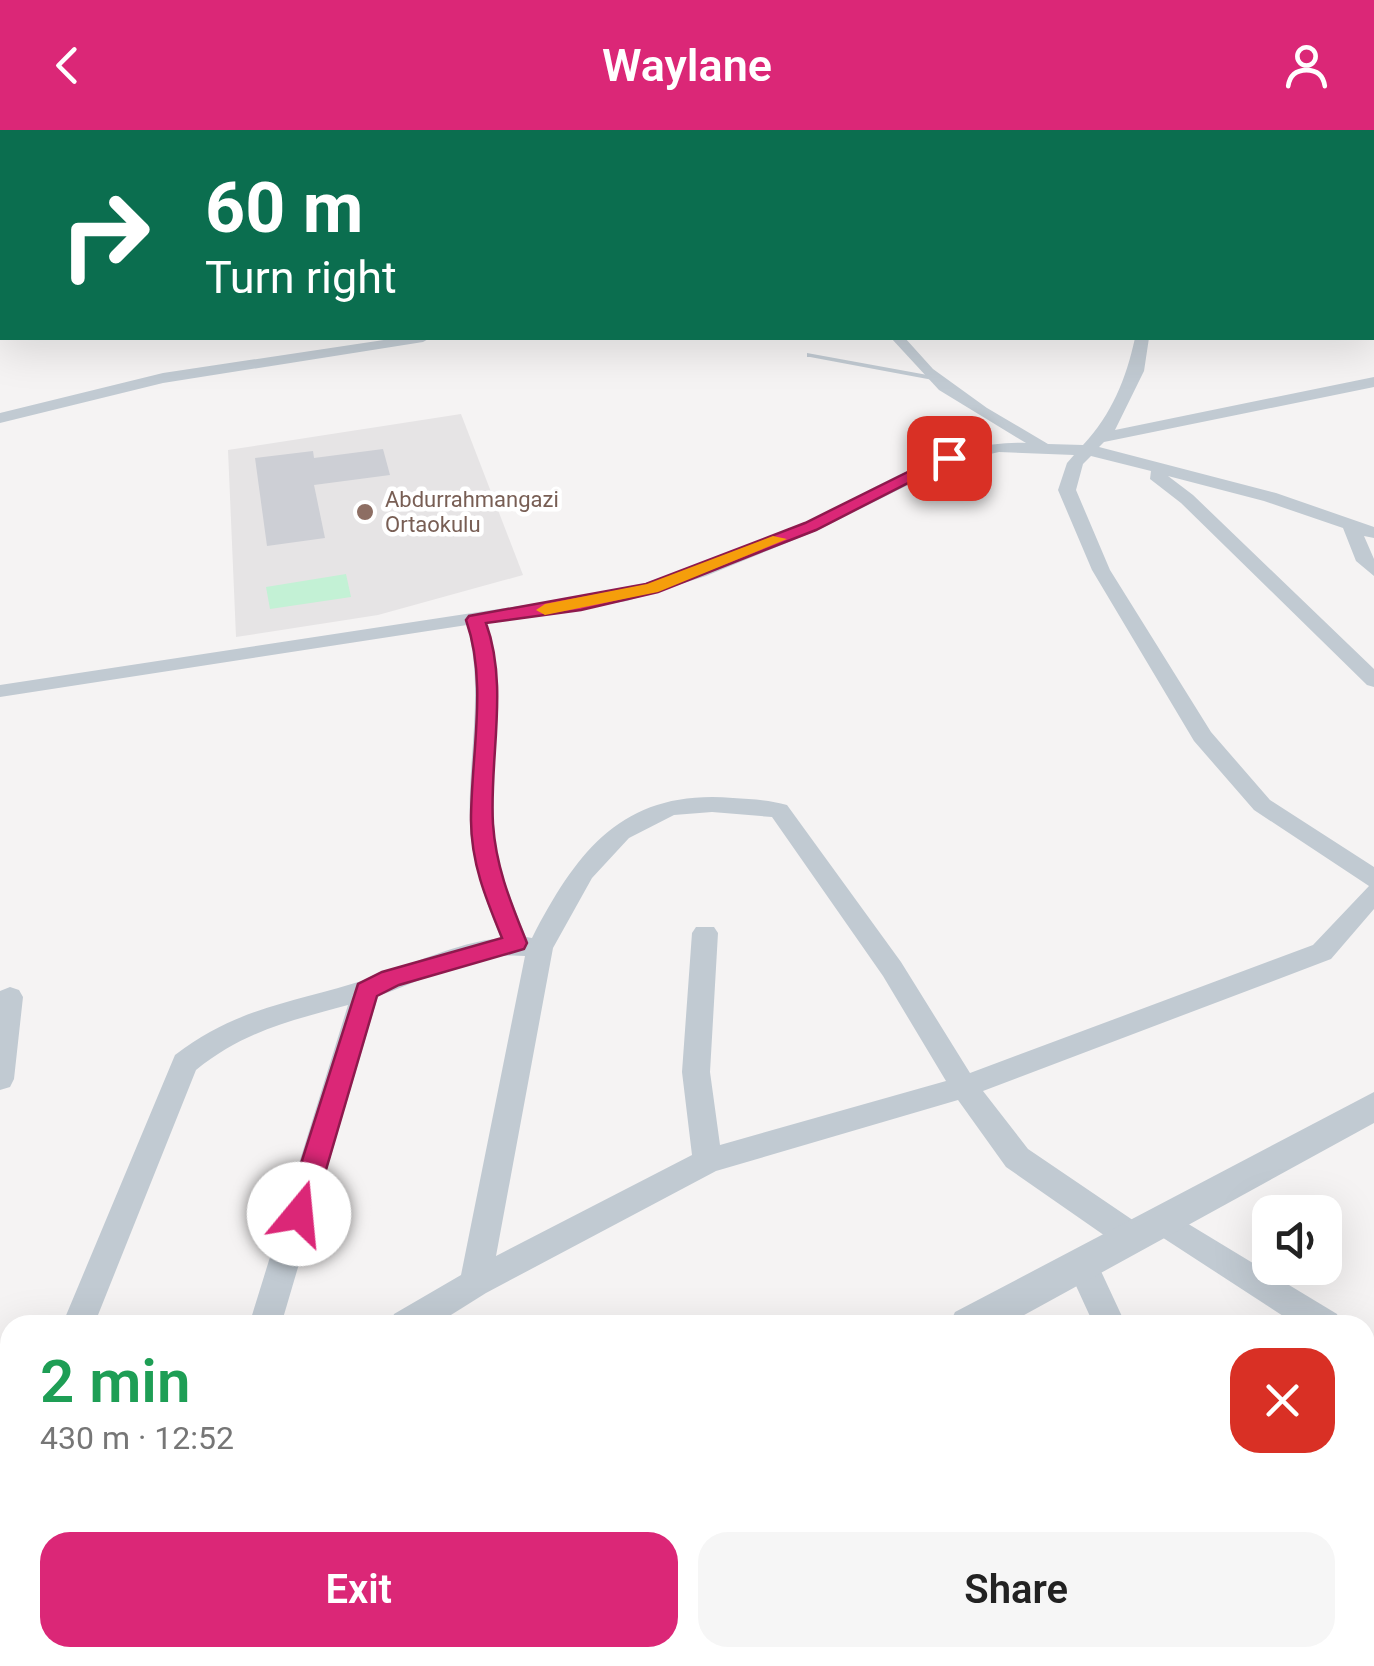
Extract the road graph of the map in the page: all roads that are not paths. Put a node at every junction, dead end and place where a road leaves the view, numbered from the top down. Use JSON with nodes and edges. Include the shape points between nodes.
{"nodes":[{"id":1,"x":410,"y":340,"type":"edge"},
{"id":2,"x":900,"y":340,"type":"edge"},
{"id":3,"x":1142,"y":340,"type":"edge"},
{"id":4,"x":810,"y":355,"type":"dead end"},
{"id":5,"x":934,"y":378,"type":"junction"},
{"id":6,"x":1374,"y":382,"type":"edge"},
{"id":7,"x":0,"y":418,"type":"edge"},
{"id":8,"x":1094,"y":444,"type":"junction"},
{"id":9,"x":1044,"y":446,"type":"junction"},
{"id":10,"x":1145,"y":466,"type":"junction"},
{"id":11,"x":1351,"y":525,"type":"junction"},
{"id":12,"x":1374,"y":534,"type":"edge"},
{"id":13,"x":1374,"y":570,"type":"edge"},
{"id":14,"x":476,"y":620,"type":"junction"},
{"id":15,"x":1374,"y":681,"type":"edge"},
{"id":16,"x":0,"y":691,"type":"edge"},
{"id":17,"x":1374,"y":879,"type":"edge"},
{"id":18,"x":1374,"y":893,"type":"edge"},
{"id":19,"x":705,"y":933,"type":"dead end"},
{"id":20,"x":528,"y":946,"type":"junction"},
{"id":21,"x":366,"y":990,"type":"junction"},
{"id":22,"x":10,"y":997,"type":"dead end"},
{"id":23,"x":0,"y":1079,"type":"edge"},
{"id":24,"x":964,"y":1087,"type":"junction"},
{"id":25,"x":1374,"y":1106,"type":"edge"},
{"id":26,"x":708,"y":1161,"type":"junction"},
{"id":27,"x":1147,"y":1229,"type":"junction"},
{"id":28,"x":1082,"y":1264,"type":"junction"},
{"id":29,"x":475,"y":1283,"type":"junction"},
{"id":30,"x":82,"y":1315,"type":"edge"},
{"id":31,"x":268,"y":1315,"type":"edge"},
{"id":32,"x":428,"y":1315,"type":"edge"},
{"id":33,"x":988,"y":1315,"type":"edge"},
{"id":34,"x":1105,"y":1315,"type":"edge"},
{"id":35,"x":1307,"y":1315,"type":"edge"}],
"edges":[{"from":1,"to":7,"type":"street","via":[[163,378]]},
{"from":2,"to":5,"type":"street"},
{"from":3,"to":8,"type":"street","via":[[1136,371]]},
{"from":4,"to":5,"type":"lane"},
{"from":5,"to":9,"type":"street"},
{"from":6,"to":8,"type":"street"},
{"from":8,"to":9,"type":"street"},
{"from":8,"to":10,"type":"street"},
{"from":8,"to":17,"type":"street","via":[[1074,463],[1066,490],[1101,570],[1202,736],[1262,805]]},
{"from":9,"to":14,"type":"street","via":[[949,458],[810,526],[652,588]]},
{"from":10,"to":11,"type":"street"},
{"from":10,"to":15,"type":"street","via":[[1188,499]]},
{"from":11,"to":12,"type":"street"},
{"from":11,"to":13,"type":"street"},
{"from":14,"to":16,"type":"street"},
{"from":14,"to":20,"type":"street","via":[[486,683],[482,823],[488,876]]},
{"from":18,"to":24,"type":"street","via":[[1322,952]]},
{"from":19,"to":26,"type":"street","via":[[696,1062]]},
{"from":20,"to":21,"type":"street"},
{"from":20,"to":24,"type":"street","via":[[616,831],[699,804],[779,810],[892,969]]},
{"from":20,"to":29,"type":"street"},
{"from":21,"to":30,"type":"street","via":[[285,1010],[219,1036],[185,1063]]},
{"from":21,"to":31,"type":"street"},
{"from":22,"to":23,"type":"street"},
{"from":24,"to":26,"type":"street"},
{"from":24,"to":27,"type":"street","via":[[1017,1158]]},
{"from":25,"to":27,"type":"street"},
{"from":26,"to":29,"type":"street"},
{"from":27,"to":28,"type":"street"},
{"from":27,"to":35,"type":"street"},
{"from":28,"to":33,"type":"street"},
{"from":28,"to":34,"type":"street"},
{"from":29,"to":32,"type":"street"}]}
